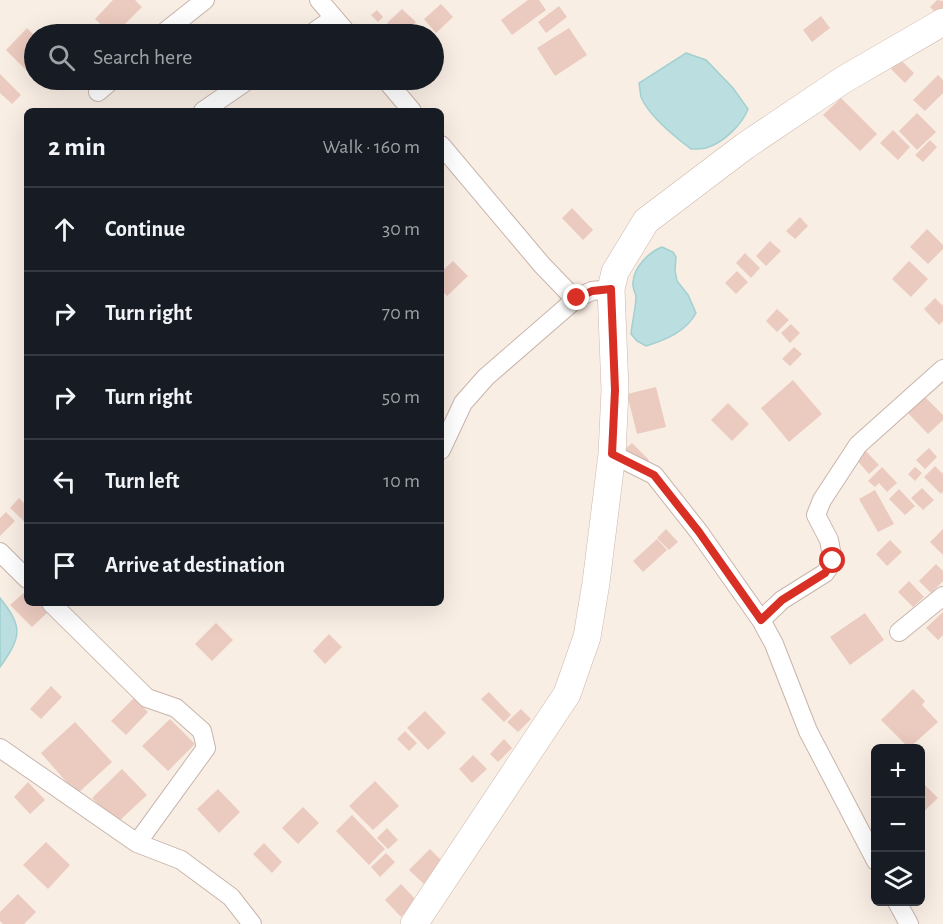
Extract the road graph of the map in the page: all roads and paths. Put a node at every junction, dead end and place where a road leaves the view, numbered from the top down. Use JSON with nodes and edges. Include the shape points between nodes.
{"nodes":[{"id":1,"x":205,"y":0,"type":"edge"},
{"id":2,"x":318,"y":0,"type":"edge"},
{"id":3,"x":334,"y":18,"type":"junction"},
{"id":4,"x":943,"y":22,"type":"edge"},
{"id":5,"x":175,"y":24,"type":"edge"},
{"id":6,"x":325,"y":24,"type":"edge"},
{"id":7,"x":339,"y":24,"type":"edge"},
{"id":8,"x":100,"y":90,"type":"edge"},
{"id":9,"x":233,"y":90,"type":"edge"},
{"id":10,"x":394,"y":90,"type":"edge"},
{"id":11,"x":98,"y":92,"type":"dead end"},
{"id":12,"x":207,"y":108,"type":"edge"},
{"id":13,"x":409,"y":108,"type":"edge"},
{"id":14,"x":444,"y":149,"type":"edge"},
{"id":15,"x":611,"y":289,"type":"junction"},
{"id":16,"x":577,"y":298,"type":"junction"},
{"id":17,"x":943,"y":369,"type":"edge"},
{"id":18,"x":444,"y":444,"type":"edge"},
{"id":19,"x":612,"y":454,"type":"junction"},
{"id":20,"x":0,"y":552,"type":"edge"},
{"id":21,"x":24,"y":576,"type":"edge"},
{"id":22,"x":943,"y":596,"type":"edge"},
{"id":23,"x":54,"y":606,"type":"edge"},
{"id":24,"x":761,"y":620,"type":"junction"},
{"id":25,"x":899,"y":632,"type":"dead end"},
{"id":26,"x":0,"y":748,"type":"edge"},
{"id":27,"x":136,"y":843,"type":"junction"},
{"id":28,"x":871,"y":852,"type":"edge"},
{"id":29,"x":899,"y":906,"type":"edge"},
{"id":30,"x":252,"y":924,"type":"edge"},
{"id":31,"x":414,"y":924,"type":"edge"},
{"id":32,"x":909,"y":924,"type":"edge"}],
"edges":[{"from":1,"to":5,"type":"street"},
{"from":2,"to":3,"type":"street"},
{"from":3,"to":6,"type":"street"},
{"from":3,"to":7,"type":"street"},
{"from":4,"to":15,"type":"main road","via":[[843,80],[754,139],[646,221],[615,272]]},
{"from":8,"to":11,"type":"street"},
{"from":9,"to":12,"type":"street"},
{"from":10,"to":13,"type":"street"},
{"from":14,"to":16,"type":"street","via":[[542,265]]},
{"from":15,"to":16,"type":"street"},
{"from":15,"to":19,"type":"main road","via":[[615,390]]},
{"from":16,"to":18,"type":"street","via":[[486,377],[463,403]]},
{"from":17,"to":24,"type":"street","via":[[858,445],[822,500],[816,516],[829,540],[833,561],[825,573],[782,600]]},
{"from":19,"to":24,"type":"street","via":[[654,475]]},
{"from":19,"to":31,"type":"main road","via":[[587,637],[567,694]]},
{"from":20,"to":21,"type":"street"},
{"from":22,"to":25,"type":"street"},
{"from":23,"to":27,"type":"street","via":[[147,698],[176,708],[202,731],[206,748]]},
{"from":24,"to":28,"type":"street","via":[[808,731]]},
{"from":26,"to":27,"type":"street"},
{"from":27,"to":30,"type":"street","via":[[181,860],[231,897]]},
{"from":29,"to":32,"type":"street"}]}
